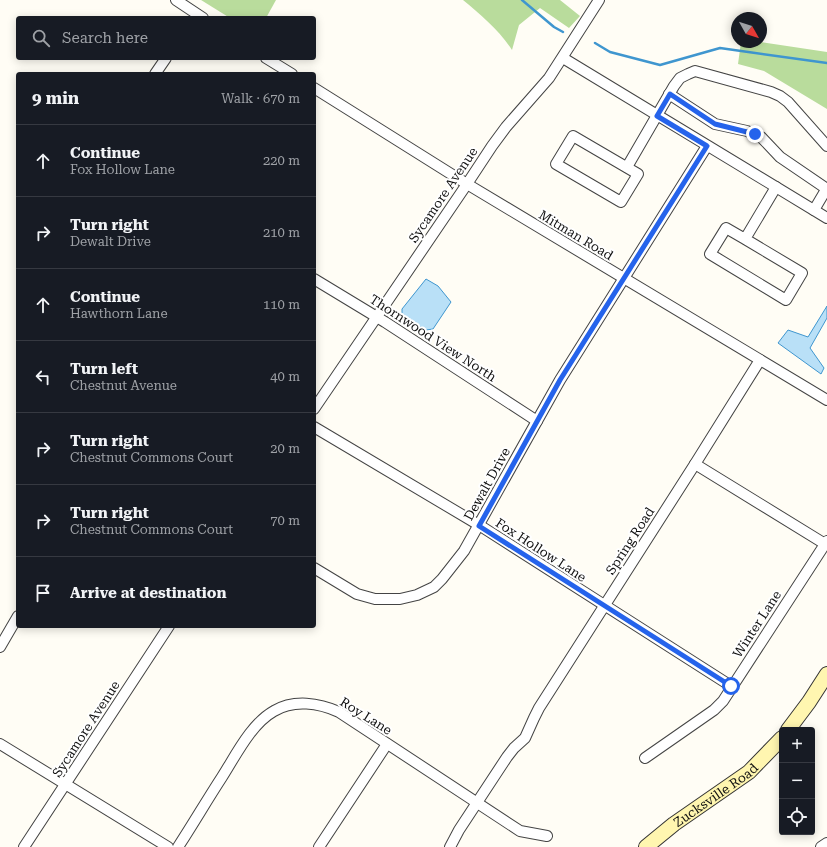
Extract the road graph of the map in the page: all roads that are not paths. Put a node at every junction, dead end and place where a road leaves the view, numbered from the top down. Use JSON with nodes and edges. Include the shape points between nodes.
{"nodes":[{"id":1,"x":176,"y":0,"type":"edge"},
{"id":2,"x":599,"y":0,"type":"edge"},
{"id":3,"x":197,"y":16,"type":"edge"},
{"id":4,"x":563,"y":58,"type":"junction"},
{"id":5,"x":165,"y":60,"type":"edge"},
{"id":6,"x":269,"y":60,"type":"edge"},
{"id":7,"x":156,"y":72,"type":"edge"},
{"id":8,"x":289,"y":72,"type":"edge"},
{"id":9,"x":316,"y":89,"type":"edge"},
{"id":10,"x":670,"y":94,"type":"junction"},
{"id":11,"x":657,"y":116,"type":"junction"},
{"id":12,"x":707,"y":146,"type":"junction"},
{"id":13,"x":827,"y":146,"type":"edge"},
{"id":14,"x":627,"y":167,"type":"junction"},
{"id":15,"x":467,"y":184,"type":"junction"},
{"id":16,"x":776,"y":187,"type":"junction"},
{"id":17,"x":827,"y":188,"type":"edge"},
{"id":18,"x":814,"y":210,"type":"junction"},
{"id":19,"x":827,"y":218,"type":"edge"},
{"id":20,"x":745,"y":239,"type":"junction"},
{"id":21,"x":624,"y":279,"type":"junction"},
{"id":22,"x":316,"y":280,"type":"edge"},
{"id":23,"x":376,"y":317,"type":"junction"},
{"id":24,"x":760,"y":360,"type":"junction"},
{"id":25,"x":827,"y":400,"type":"edge"},
{"id":26,"x":316,"y":406,"type":"edge"},
{"id":27,"x":537,"y":421,"type":"junction"},
{"id":28,"x":316,"y":428,"type":"edge"},
{"id":29,"x":695,"y":464,"type":"junction"},
{"id":30,"x":479,"y":526,"type":"junction"},
{"id":31,"x":826,"y":542,"type":"edge"},
{"id":32,"x":316,"y":569,"type":"edge"},
{"id":33,"x":604,"y":605,"type":"junction"},
{"id":34,"x":16,"y":619,"type":"edge"},
{"id":35,"x":168,"y":628,"type":"edge"},
{"id":36,"x":0,"y":647,"type":"edge"},
{"id":37,"x":827,"y":674,"type":"edge"},
{"id":38,"x":731,"y":686,"type":"junction"},
{"id":39,"x":790,"y":727,"type":"edge"},
{"id":40,"x":779,"y":741,"type":"edge"},
{"id":41,"x":0,"y":744,"type":"edge"},
{"id":42,"x":387,"y":744,"type":"junction"},
{"id":43,"x":645,"y":758,"type":"dead end"},
{"id":44,"x":66,"y":784,"type":"junction"},
{"id":45,"x":477,"y":804,"type":"junction"},
{"id":46,"x":547,"y":836,"type":"dead end"},
{"id":47,"x":827,"y":843,"type":"edge"},
{"id":48,"x":24,"y":847,"type":"edge"},
{"id":49,"x":168,"y":847,"type":"edge"},
{"id":50,"x":178,"y":847,"type":"edge"},
{"id":51,"x":318,"y":847,"type":"edge"},
{"id":52,"x":450,"y":847,"type":"edge"},
{"id":53,"x":646,"y":847,"type":"edge"},
{"id":54,"x":821,"y":847,"type":"edge"}],
"edges":[{"from":1,"to":3,"type":"street"},
{"from":2,"to":4,"type":"street","name":"Sycamore Avenue"},
{"from":4,"to":11,"type":"street"},
{"from":4,"to":15,"type":"street","name":"Sycamore Avenue","via":[[498,137]]},
{"from":5,"to":7,"type":"street"},
{"from":6,"to":8,"type":"street"},
{"from":9,"to":15,"type":"street","name":"Mitman Road"},
{"from":10,"to":11,"type":"street"},
{"from":10,"to":13,"type":"street","via":[[680,78],[696,72],[780,96],[795,109]]},
{"from":10,"to":17,"type":"street","via":[[715,124],[761,137],[780,157]]},
{"from":11,"to":12,"type":"street"},
{"from":11,"to":14,"type":"street"},
{"from":12,"to":16,"type":"street"},
{"from":12,"to":21,"type":"street","name":"Dewalt Drive"},
{"from":14,"to":14,"type":"street","via":[[638,174],[621,202],[556,164],[573,136]]},
{"from":15,"to":21,"type":"street","name":"Mitman Road"},
{"from":15,"to":23,"type":"street","name":"Sycamore Avenue"},
{"from":16,"to":18,"type":"street"},
{"from":16,"to":20,"type":"street"},
{"from":17,"to":18,"type":"street"},
{"from":18,"to":19,"type":"street"},
{"from":20,"to":20,"type":"street","via":[[802,273],[786,300],[710,254],[726,228]]},
{"from":21,"to":24,"type":"street","name":"Mitman Road"},
{"from":21,"to":27,"type":"street","name":"Dewalt Drive"},
{"from":22,"to":23,"type":"street","name":"Thornwood View North"},
{"from":23,"to":26,"type":"street","name":"Sycamore Avenue"},
{"from":23,"to":27,"type":"street","name":"Thornwood View North"},
{"from":24,"to":25,"type":"street","name":"Mitman Road"},
{"from":24,"to":29,"type":"street","name":"Spring Road"},
{"from":27,"to":30,"type":"street","name":"Dewalt Drive"},
{"from":28,"to":30,"type":"street","name":"Fox Hollow Lane"},
{"from":29,"to":31,"type":"street"},
{"from":29,"to":33,"type":"street","name":"Spring Road"},
{"from":30,"to":32,"type":"street","name":"Dewalt Drive","via":[[464,551],[442,579],[434,587],[416,595],[375,599],[357,594]]},
{"from":30,"to":33,"type":"street","name":"Fox Hollow Lane"},
{"from":31,"to":38,"type":"street","name":"Winter Lane"},
{"from":33,"to":38,"type":"street","name":"Fox Hollow Lane"},
{"from":33,"to":45,"type":"street","name":"Spring Road","via":[[534,718],[525,738],[507,757]]},
{"from":34,"to":36,"type":"street"},
{"from":35,"to":44,"type":"street","name":"Sycamore Avenue"},
{"from":37,"to":39,"type":"street"},
{"from":38,"to":43,"type":"street","name":"Winter Lane","via":[[723,701],[714,710]]},
{"from":40,"to":53,"type":"street","name":"Zucksville Road","via":[[749,772],[674,824]]},
{"from":41,"to":44,"type":"street"},
{"from":42,"to":45,"type":"street","name":"Roy Lane"},
{"from":42,"to":50,"type":"street","name":"Roy Lane","via":[[326,706],[301,704],[274,711],[245,740]]},
{"from":42,"to":51,"type":"street"},
{"from":44,"to":48,"type":"street","name":"Sycamore Avenue"},
{"from":44,"to":49,"type":"street"},
{"from":45,"to":46,"type":"street","name":"Roy Lane","via":[[520,831]]},
{"from":45,"to":52,"type":"street"},
{"from":47,"to":54,"type":"street"}]}
